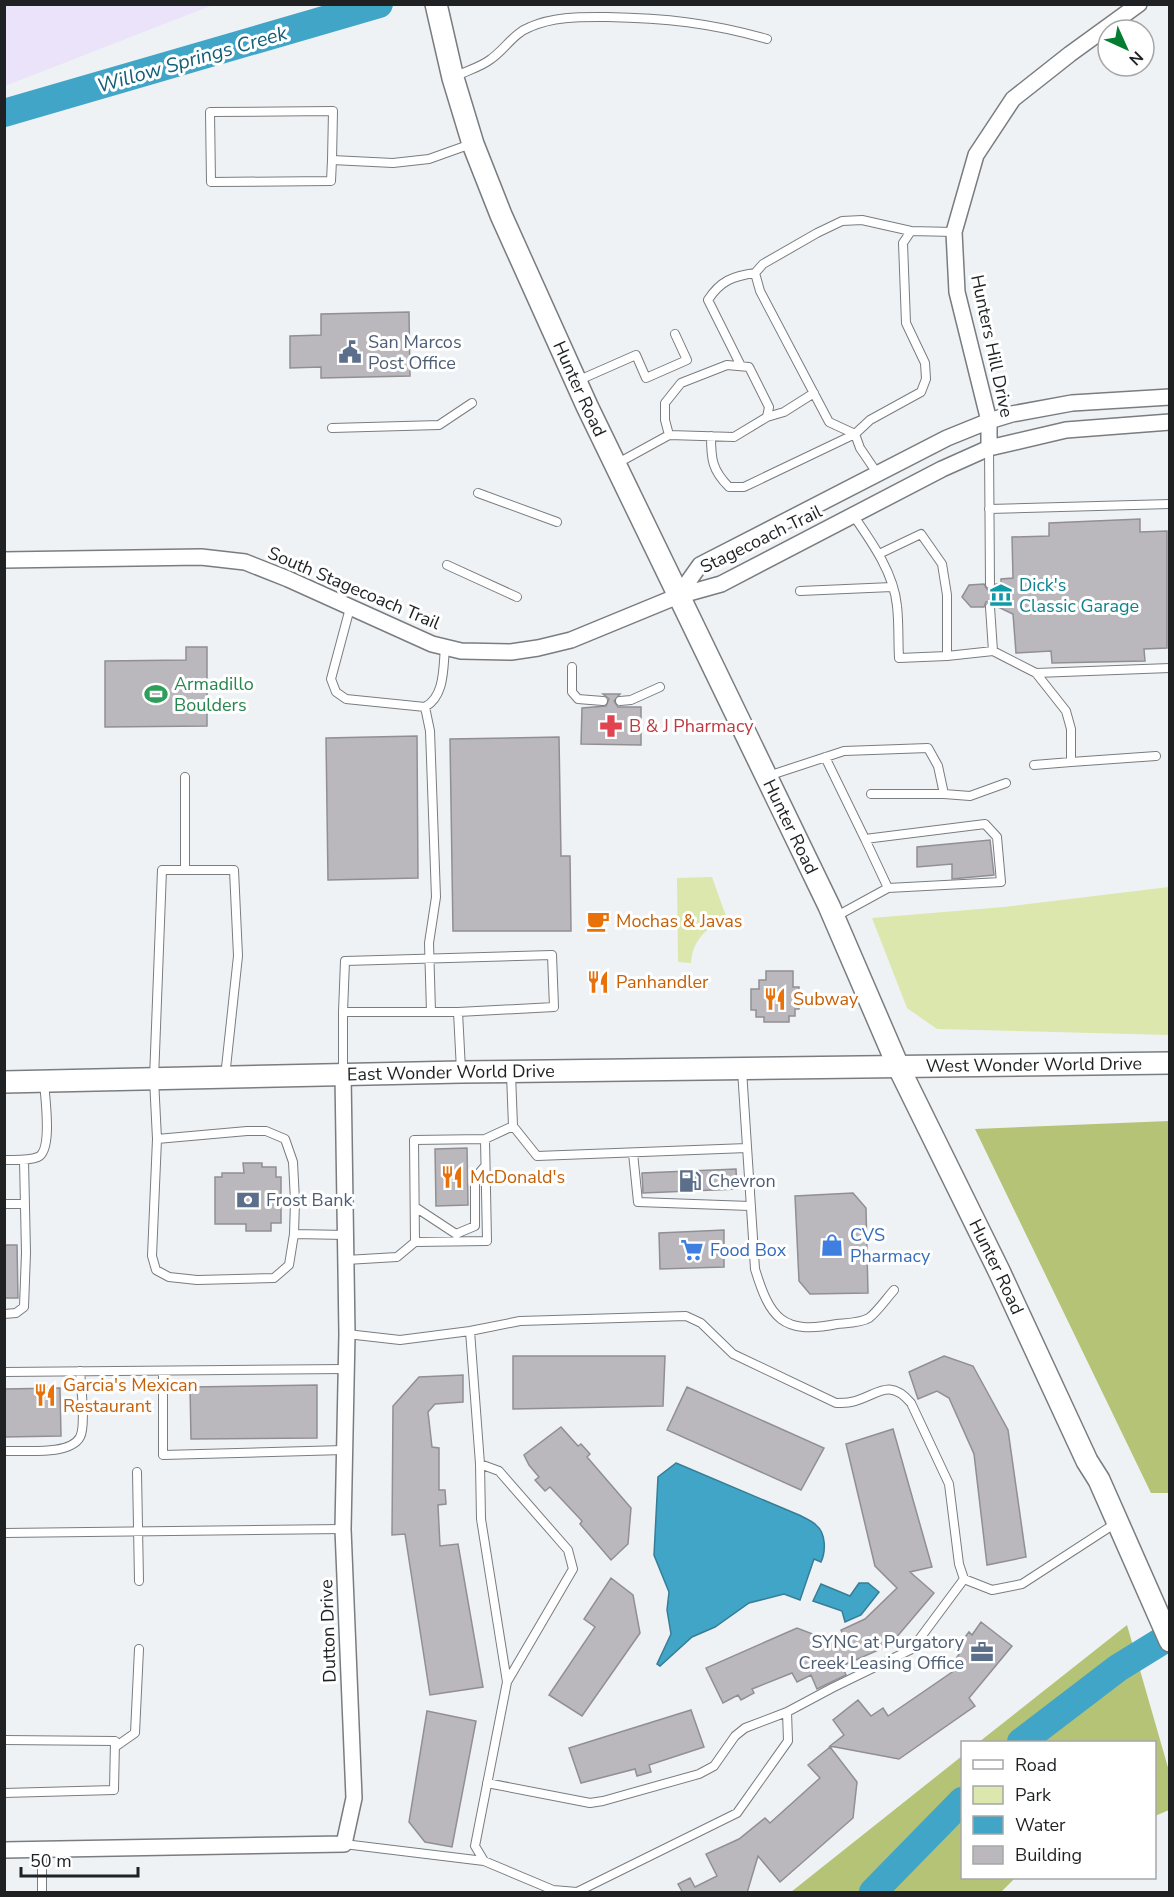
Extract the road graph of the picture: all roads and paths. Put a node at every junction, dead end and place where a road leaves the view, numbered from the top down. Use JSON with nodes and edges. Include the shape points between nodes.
{"nodes":[{"id":1,"x":436,"y":4,"type":"edge"},
{"id":2,"x":1138,"y":4,"type":"edge"},
{"id":3,"x":767,"y":39,"type":"dead end"},
{"id":4,"x":453,"y":78,"type":"junction"},
{"id":5,"x":473,"y":144,"type":"junction"},
{"id":6,"x":332,"y":160,"type":"junction"},
{"id":7,"x":911,"y":231,"type":"junction"},
{"id":8,"x":954,"y":232,"type":"junction"},
{"id":9,"x":755,"y":273,"type":"junction"},
{"id":10,"x":675,"y":334,"type":"dead end"},
{"id":11,"x":741,"y":366,"type":"junction"},
{"id":12,"x":576,"y":382,"type":"junction"},
{"id":13,"x":814,"y":393,"type":"junction"},
{"id":14,"x":1170,"y":397,"type":"edge"},
{"id":15,"x":472,"y":403,"type":"dead end"},
{"id":16,"x":767,"y":417,"type":"junction"},
{"id":17,"x":989,"y":421,"type":"junction"},
{"id":18,"x":1170,"y":422,"type":"edge"},
{"id":19,"x":332,"y":428,"type":"dead end"},
{"id":20,"x":855,"y":434,"type":"junction"},
{"id":21,"x":669,"y":435,"type":"junction"},
{"id":22,"x":711,"y":436,"type":"junction"},
{"id":23,"x":989,"y":448,"type":"junction"},
{"id":24,"x":616,"y":464,"type":"junction"},
{"id":25,"x":877,"y":473,"type":"junction"},
{"id":26,"x":477,"y":493,"type":"dead end"},
{"id":27,"x":1170,"y":504,"type":"edge"},
{"id":28,"x":989,"y":509,"type":"junction"},
{"id":29,"x":853,"y":515,"type":"junction"},
{"id":30,"x":557,"y":522,"type":"dead end"},
{"id":31,"x":879,"y":554,"type":"junction"},
{"id":32,"x":4,"y":561,"type":"edge"},
{"id":33,"x":447,"y":565,"type":"dead end"},
{"id":34,"x":990,"y":584,"type":"dead end"},
{"id":35,"x":892,"y":587,"type":"junction"},
{"id":36,"x":800,"y":591,"type":"dead end"},
{"id":37,"x":678,"y":596,"type":"junction"},
{"id":38,"x":517,"y":597,"type":"dead end"},
{"id":39,"x":990,"y":607,"type":"dead end"},
{"id":40,"x":350,"y":608,"type":"junction"},
{"id":41,"x":445,"y":648,"type":"junction"},
{"id":42,"x":993,"y":651,"type":"junction"},
{"id":43,"x":947,"y":656,"type":"junction"},
{"id":44,"x":572,"y":667,"type":"dead end"},
{"id":45,"x":1170,"y":668,"type":"edge"},
{"id":46,"x":1036,"y":673,"type":"junction"},
{"id":47,"x":660,"y":687,"type":"dead end"},
{"id":48,"x":603,"y":701,"type":"dead end"},
{"id":49,"x":620,"y":701,"type":"dead end"},
{"id":50,"x":425,"y":707,"type":"junction"},
{"id":51,"x":1156,"y":756,"type":"dead end"},
{"id":52,"x":825,"y":757,"type":"junction"},
{"id":53,"x":1071,"y":762,"type":"junction"},
{"id":54,"x":1034,"y":765,"type":"dead end"},
{"id":55,"x":766,"y":776,"type":"junction"},
{"id":56,"x":185,"y":777,"type":"dead end"},
{"id":57,"x":1006,"y":783,"type":"dead end"},
{"id":58,"x":871,"y":794,"type":"dead end"},
{"id":59,"x":944,"y":794,"type":"junction"},
{"id":60,"x":865,"y":839,"type":"junction"},
{"id":61,"x":185,"y":870,"type":"junction"},
{"id":62,"x":888,"y":888,"type":"junction"},
{"id":63,"x":833,"y":918,"type":"junction"},
{"id":64,"x":429,"y":959,"type":"junction"},
{"id":65,"x":343,"y":1012,"type":"junction"},
{"id":66,"x":431,"y":1012,"type":"junction"},
{"id":67,"x":458,"y":1012,"type":"junction"},
{"id":68,"x":1170,"y":1063,"type":"edge"},
{"id":69,"x":898,"y":1066,"type":"junction"},
{"id":70,"x":742,"y":1068,"type":"junction"},
{"id":71,"x":461,"y":1072,"type":"junction"},
{"id":72,"x":511,"y":1072,"type":"junction"},
{"id":73,"x":344,"y":1075,"type":"junction"},
{"id":74,"x":225,"y":1078,"type":"junction"},
{"id":75,"x":154,"y":1079,"type":"junction"},
{"id":76,"x":44,"y":1081,"type":"junction"},
{"id":77,"x":4,"y":1082,"type":"edge"},
{"id":78,"x":513,"y":1126,"type":"junction"},
{"id":79,"x":157,"y":1139,"type":"junction"},
{"id":80,"x":485,"y":1139,"type":"junction"},
{"id":81,"x":747,"y":1148,"type":"junction"},
{"id":82,"x":633,"y":1152,"type":"junction"},
{"id":83,"x":4,"y":1160,"type":"edge"},
{"id":84,"x":24,"y":1160,"type":"junction"},
{"id":85,"x":485,"y":1166,"type":"junction"},
{"id":86,"x":4,"y":1204,"type":"edge"},
{"id":87,"x":24,"y":1204,"type":"junction"},
{"id":88,"x":750,"y":1206,"type":"junction"},
{"id":89,"x":415,"y":1207,"type":"junction"},
{"id":90,"x":294,"y":1234,"type":"junction"},
{"id":91,"x":346,"y":1235,"type":"junction"},
{"id":92,"x":415,"y":1242,"type":"junction"},
{"id":93,"x":346,"y":1260,"type":"junction"},
{"id":94,"x":894,"y":1290,"type":"dead end"},
{"id":95,"x":4,"y":1314,"type":"edge"},
{"id":96,"x":470,"y":1331,"type":"junction"},
{"id":97,"x":347,"y":1334,"type":"junction"},
{"id":98,"x":345,"y":1369,"type":"junction"},
{"id":99,"x":80,"y":1371,"type":"junction"},
{"id":100,"x":163,"y":1371,"type":"junction"},
{"id":101,"x":4,"y":1372,"type":"edge"},
{"id":102,"x":344,"y":1450,"type":"junction"},
{"id":103,"x":4,"y":1451,"type":"edge"},
{"id":104,"x":480,"y":1464,"type":"junction"},
{"id":105,"x":137,"y":1472,"type":"dead end"},
{"id":106,"x":1117,"y":1522,"type":"junction"},
{"id":107,"x":343,"y":1529,"type":"junction"},
{"id":108,"x":137,"y":1532,"type":"junction"},
{"id":109,"x":4,"y":1533,"type":"edge"},
{"id":110,"x":964,"y":1579,"type":"junction"},
{"id":111,"x":139,"y":1581,"type":"dead end"},
{"id":112,"x":1170,"y":1641,"type":"edge"},
{"id":113,"x":139,"y":1649,"type":"dead end"},
{"id":114,"x":507,"y":1682,"type":"junction"},
{"id":115,"x":787,"y":1712,"type":"junction"},
{"id":116,"x":4,"y":1740,"type":"edge"},
{"id":117,"x":115,"y":1747,"type":"junction"},
{"id":118,"x":487,"y":1783,"type":"junction"},
{"id":119,"x":4,"y":1793,"type":"edge"},
{"id":120,"x":344,"y":1844,"type":"junction"},
{"id":121,"x":42,"y":1849,"type":"junction"},
{"id":122,"x":4,"y":1850,"type":"edge"},
{"id":123,"x":484,"y":1862,"type":"junction"},
{"id":124,"x":42,"y":1893,"type":"edge"}],
"edges":[{"from":1,"to":4,"type":"main road","name":"Hunter Road"},
{"from":2,"to":8,"type":"street","name":"Hunters Hill Drive","via":[[1013,99],[976,155]]},
{"from":3,"to":4,"type":"lane","via":[[725,27],[665,18],[562,18],[527,28],[491,59]]},
{"from":4,"to":5,"type":"main road","name":"Hunter Road"},
{"from":5,"to":6,"type":"lane","via":[[429,159]]},
{"from":5,"to":12,"type":"main road","name":"Hunter Road"},
{"from":6,"to":6,"type":"lane","via":[[331,180],[211,182],[210,112],[333,111]]},
{"from":7,"to":8,"type":"lane"},
{"from":7,"to":9,"type":"lane","via":[[862,220],[842,221],[763,264]]},
{"from":7,"to":20,"type":"lane","via":[[903,243],[906,323],[924,363],[926,379],[921,392],[870,420]]},
{"from":8,"to":17,"type":"street","name":"Hunters Hill Drive","via":[[957,292]]},
{"from":9,"to":11,"type":"lane","via":[[738,275],[716,287],[708,300]]},
{"from":9,"to":13,"type":"lane","via":[[760,291]]},
{"from":10,"to":12,"type":"lane","via":[[687,360],[646,378],[636,355]]},
{"from":11,"to":16,"type":"lane","via":[[749,367],[769,407]]},
{"from":11,"to":21,"type":"lane","via":[[727,365],[681,383],[665,403]]},
{"from":12,"to":24,"type":"main road","name":"Hunter Road"},
{"from":13,"to":16,"type":"lane","via":[[784,412]]},
{"from":13,"to":20,"type":"lane","via":[[829,422]]},
{"from":14,"to":17,"type":"street","name":"Stagecoach Trail","via":[[1072,404]]},
{"from":15,"to":19,"type":"lane","via":[[439,426]]},
{"from":16,"to":22,"type":"lane","via":[[734,436]]},
{"from":17,"to":23,"type":"street","name":"Hunters Hill Drive"},
{"from":17,"to":25,"type":"street","name":"Stagecoach Trail"},
{"from":18,"to":23,"type":"street","name":"Stagecoach Trail","via":[[1066,430]]},
{"from":20,"to":22,"type":"lane","via":[[744,487],[729,487],[717,476]]},
{"from":20,"to":25,"type":"lane"},
{"from":21,"to":22,"type":"lane"},
{"from":21,"to":24,"type":"lane"},
{"from":23,"to":28,"type":"lane"},
{"from":23,"to":29,"type":"street","name":"Stagecoach Trail"},
{"from":24,"to":37,"type":"main road","name":"Hunter Road"},
{"from":25,"to":37,"type":"street","name":"Stagecoach Trail","via":[[700,565]]},
{"from":26,"to":30,"type":"lane"},
{"from":27,"to":28,"type":"lane"},
{"from":28,"to":34,"type":"lane"},
{"from":29,"to":31,"type":"lane"},
{"from":29,"to":37,"type":"street","name":"Stagecoach Trail","via":[[721,584]]},
{"from":31,"to":35,"type":"lane"},
{"from":31,"to":43,"type":"lane","via":[[921,534],[942,564],[947,595]]},
{"from":32,"to":40,"type":"street","name":"South Stagecoach Trail","via":[[224,558],[288,579]]},
{"from":33,"to":38,"type":"lane"},
{"from":35,"to":36,"type":"lane"},
{"from":35,"to":43,"type":"lane","via":[[897,604],[899,658]]},
{"from":37,"to":41,"type":"street","name":"South Stagecoach Trail","via":[[570,640],[538,648],[486,653]]},
{"from":37,"to":55,"type":"main road","name":"Hunter Road"},
{"from":39,"to":42,"type":"lane"},
{"from":40,"to":41,"type":"street","name":"South Stagecoach Trail"},
{"from":40,"to":50,"type":"lane","via":[[331,679],[336,692],[346,699]]},
{"from":41,"to":50,"type":"lane","via":[[441,686],[432,703]]},
{"from":42,"to":43,"type":"lane"},
{"from":42,"to":46,"type":"lane"},
{"from":44,"to":48,"type":"lane","via":[[572,692],[578,699]]},
{"from":45,"to":46,"type":"lane"},
{"from":46,"to":53,"type":"lane","via":[[1066,711],[1071,729]]},
{"from":47,"to":49,"type":"lane"},
{"from":50,"to":64,"type":"lane","via":[[430,731],[436,897]]},
{"from":51,"to":53,"type":"lane"},
{"from":52,"to":55,"type":"lane"},
{"from":52,"to":59,"type":"lane","via":[[844,750],[928,748],[938,766]]},
{"from":52,"to":60,"type":"lane"},
{"from":53,"to":54,"type":"lane"},
{"from":55,"to":63,"type":"main road","name":"Hunter Road"},
{"from":56,"to":61,"type":"lane"},
{"from":57,"to":59,"type":"lane","via":[[970,796]]},
{"from":58,"to":59,"type":"lane"},
{"from":60,"to":62,"type":"lane"},
{"from":60,"to":62,"type":"lane","via":[[985,824],[997,837],[1001,882]]},
{"from":61,"to":74,"type":"lane","via":[[234,870],[238,956]]},
{"from":61,"to":75,"type":"lane","via":[[162,870]]},
{"from":62,"to":63,"type":"lane"},
{"from":63,"to":69,"type":"main road","name":"Hunter Road"},
{"from":64,"to":65,"type":"lane","via":[[345,962]]},
{"from":64,"to":66,"type":"lane"},
{"from":64,"to":67,"type":"lane","via":[[552,955],[554,1007]]},
{"from":65,"to":66,"type":"lane"},
{"from":65,"to":73,"type":"lane"},
{"from":66,"to":67,"type":"lane"},
{"from":67,"to":71,"type":"lane"},
{"from":68,"to":69,"type":"main road","name":"West Wonder World Drive"},
{"from":69,"to":70,"type":"main road","name":"East Wonder World Drive"},
{"from":69,"to":106,"type":"main road","name":"Hunter Road"},
{"from":70,"to":72,"type":"main road","name":"East Wonder World Drive"},
{"from":70,"to":81,"type":"lane"},
{"from":71,"to":72,"type":"main road","name":"East Wonder World Drive"},
{"from":71,"to":73,"type":"main road","name":"East Wonder World Drive"},
{"from":72,"to":78,"type":"lane"},
{"from":73,"to":74,"type":"main road","name":"East Wonder World Drive"},
{"from":73,"to":91,"type":"street","name":"Dutton Drive"},
{"from":74,"to":75,"type":"main road","name":"East Wonder World Drive"},
{"from":75,"to":76,"type":"main road","name":"East Wonder World Drive"},
{"from":75,"to":79,"type":"lane"},
{"from":76,"to":77,"type":"main road","name":"East Wonder World Drive"},
{"from":76,"to":84,"type":"lane","via":[[44,1152]]},
{"from":78,"to":80,"type":"lane"},
{"from":78,"to":82,"type":"lane","via":[[537,1156]]},
{"from":79,"to":90,"type":"lane","via":[[266,1131],[285,1139],[293,1162]]},
{"from":79,"to":90,"type":"lane","via":[[152,1256],[156,1270],[169,1277],[197,1280],[274,1278],[289,1264]]},
{"from":80,"to":85,"type":"lane"},
{"from":80,"to":89,"type":"lane","via":[[414,1140]]},
{"from":81,"to":82,"type":"lane"},
{"from":81,"to":88,"type":"lane"},
{"from":82,"to":88,"type":"lane","via":[[638,1202]]},
{"from":83,"to":84,"type":"lane"},
{"from":84,"to":87,"type":"lane"},
{"from":85,"to":89,"type":"lane","via":[[475,1178],[475,1226],[456,1234]]},
{"from":85,"to":92,"type":"lane","via":[[487,1241]]},
{"from":86,"to":87,"type":"lane"},
{"from":87,"to":95,"type":"lane","via":[[24,1307],[16,1313]]},
{"from":88,"to":94,"type":"lane","via":[[754,1269],[764,1298],[777,1316],[789,1324],[814,1329],[868,1319]]},
{"from":89,"to":92,"type":"lane"},
{"from":90,"to":91,"type":"lane"},
{"from":91,"to":93,"type":"street","name":"Dutton Drive"},
{"from":92,"to":93,"type":"lane","via":[[396,1257]]},
{"from":93,"to":97,"type":"street","name":"Dutton Drive"},
{"from":96,"to":97,"type":"lane","via":[[400,1340]]},
{"from":96,"to":104,"type":"lane"},
{"from":96,"to":110,"type":"lane","via":[[520,1321],[686,1316],[701,1323],[733,1354],[837,1403],[852,1402],[882,1389],[904,1395],[949,1484]]},
{"from":97,"to":98,"type":"street","name":"Dutton Drive"},
{"from":98,"to":100,"type":"lane"},
{"from":98,"to":102,"type":"street","name":"Dutton Drive"},
{"from":99,"to":100,"type":"lane"},
{"from":99,"to":101,"type":"lane"},
{"from":99,"to":103,"type":"lane","via":[[82,1435],[75,1444],[61,1450]]},
{"from":100,"to":102,"type":"lane","via":[[163,1455]]},
{"from":102,"to":107,"type":"street","name":"Dutton Drive"},
{"from":104,"to":114,"type":"lane","via":[[482,1519]]},
{"from":104,"to":114,"type":"lane","via":[[499,1471],[568,1550],[573,1569]]},
{"from":105,"to":108,"type":"lane"},
{"from":106,"to":110,"type":"lane","via":[[1022,1584],[992,1590]]},
{"from":106,"to":112,"type":"main road","name":"Hunter Road"},
{"from":107,"to":108,"type":"lane"},
{"from":107,"to":120,"type":"street","name":"Dutton Drive","via":[[354,1798]]},
{"from":108,"to":109,"type":"lane"},
{"from":108,"to":111,"type":"lane"},
{"from":110,"to":115,"type":"lane","via":[[912,1649]]},
{"from":113,"to":117,"type":"lane","via":[[135,1733]]},
{"from":114,"to":118,"type":"lane"},
{"from":115,"to":118,"type":"lane","via":[[745,1728],[714,1766],[699,1774],[603,1801],[590,1803]]},
{"from":115,"to":123,"type":"lane","via":[[788,1741],[737,1813],[641,1861],[577,1892],[553,1890]]},
{"from":116,"to":117,"type":"lane","via":[[116,1740]]},
{"from":117,"to":119,"type":"lane","via":[[114,1790]]},
{"from":118,"to":123,"type":"lane","via":[[475,1846]]},
{"from":120,"to":121,"type":"street"},
{"from":120,"to":123,"type":"lane"},
{"from":121,"to":122,"type":"street"},
{"from":121,"to":124,"type":"lane"}]}
